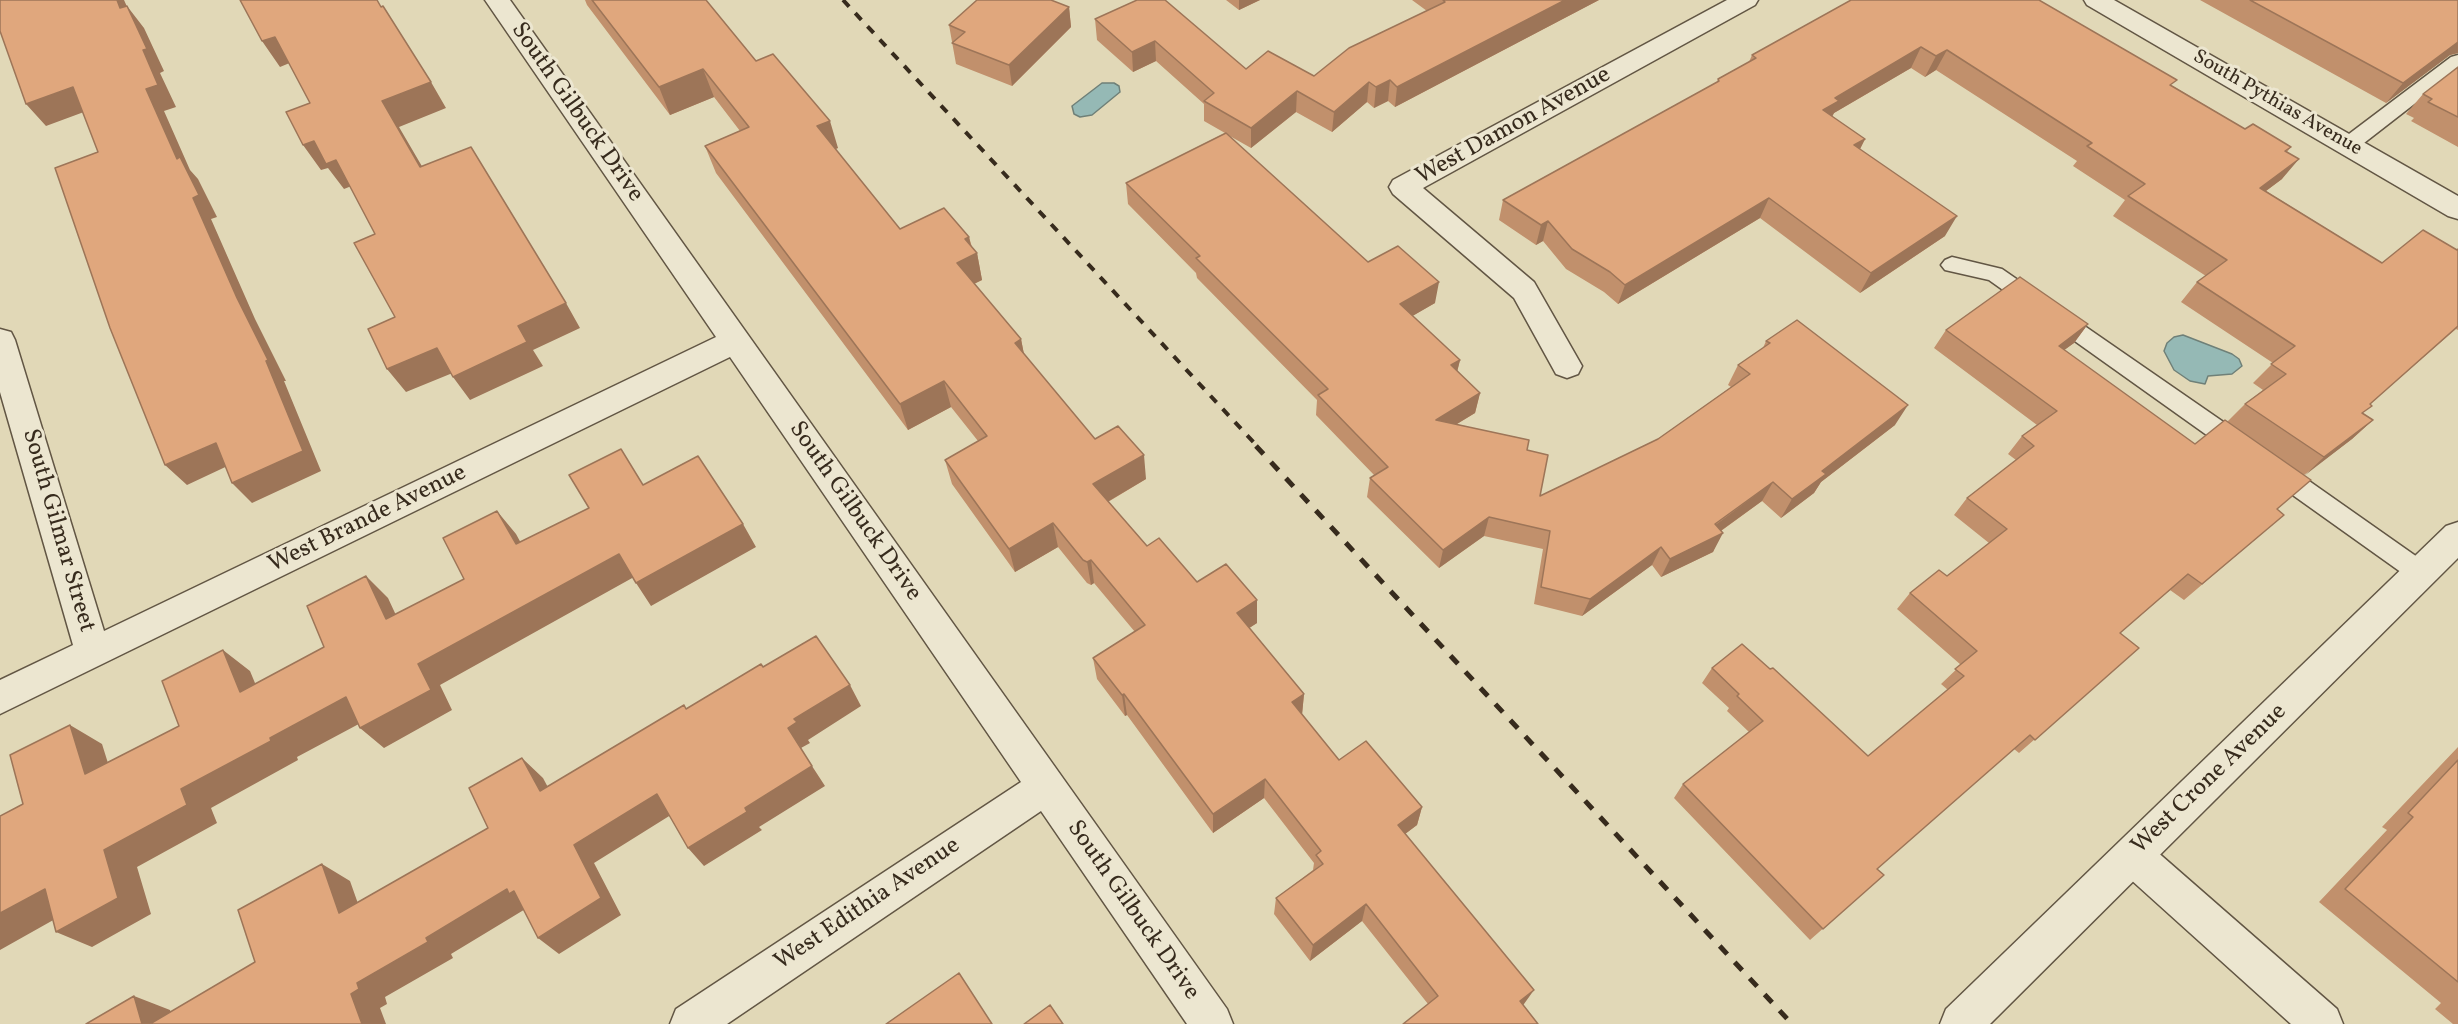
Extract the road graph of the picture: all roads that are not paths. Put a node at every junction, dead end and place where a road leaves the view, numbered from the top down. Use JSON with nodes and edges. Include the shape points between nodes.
{"nodes":[{"id":1,"x":497,"y":0,"type":"edge"},
{"id":2,"x":1746,"y":0,"type":"edge"},
{"id":3,"x":2096,"y":0,"type":"edge"},
{"id":4,"x":2458,"y":61,"type":"edge"},
{"id":5,"x":2348,"y":145,"type":"junction"},
{"id":6,"x":2458,"y":209,"type":"edge"},
{"id":7,"x":1952,"y":265,"type":"dead end"},
{"id":8,"x":0,"y":340,"type":"edge"},
{"id":9,"x":735,"y":341,"type":"junction"},
{"id":10,"x":1567,"y":366,"type":"dead end"},
{"id":11,"x":2458,"y":536,"type":"edge"},
{"id":12,"x":2421,"y":573,"type":"junction"},
{"id":13,"x":93,"y":653,"type":"junction"},
{"id":14,"x":0,"y":698,"type":"edge"},
{"id":15,"x":1046,"y":787,"type":"junction"},
{"id":16,"x":2133,"y":856,"type":"junction"},
{"id":17,"x":691,"y":1024,"type":"edge"},
{"id":18,"x":1212,"y":1024,"type":"edge"},
{"id":19,"x":1961,"y":1024,"type":"edge"},
{"id":20,"x":2322,"y":1024,"type":"edge"}],
"edges":[{"from":1,"to":9,"type":"street","name":"South Gilbuck Drive"},
{"from":2,"to":10,"type":"street","name":"West Damon Avenue","via":[[1403,187],[1524,290]]},
{"from":3,"to":5,"type":"street","name":"South Pythias Avenue"},
{"from":4,"to":5,"type":"lane"},
{"from":5,"to":6,"type":"street","name":"South Pythias Avenue"},
{"from":7,"to":12,"type":"lane","via":[[1995,274]]},
{"from":8,"to":13,"type":"street","name":"South Gilmar Street"},
{"from":9,"to":13,"type":"street","name":"West Brande Avenue"},
{"from":9,"to":15,"type":"street","name":"South Gilbuck Drive"},
{"from":11,"to":12,"type":"street","name":"West Crone Avenue"},
{"from":12,"to":16,"type":"street","name":"West Crone Avenue"},
{"from":13,"to":14,"type":"street","name":"West Brande Avenue"},
{"from":15,"to":17,"type":"street","name":"West Edithia Avenue"},
{"from":15,"to":18,"type":"street","name":"South Gilbuck Drive"},
{"from":16,"to":19,"type":"street","name":"West Crone Avenue"},
{"from":16,"to":20,"type":"street"}]}
